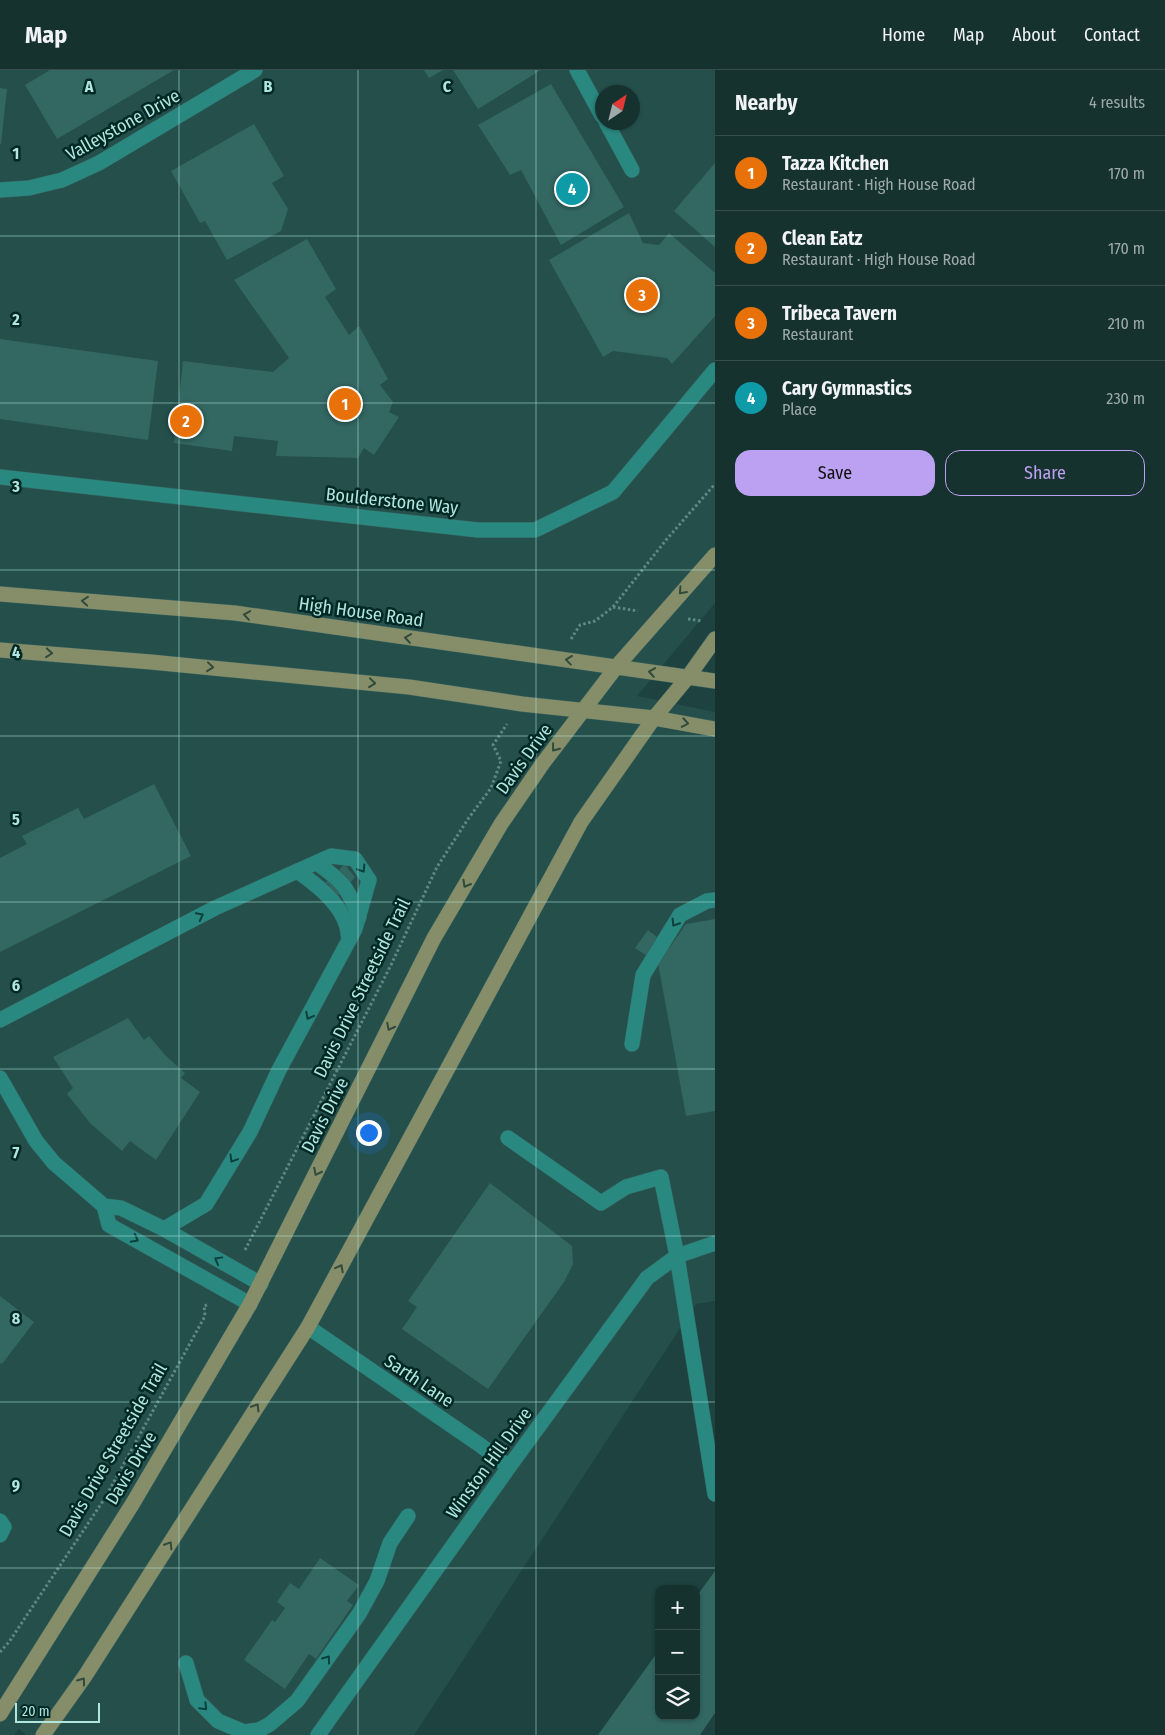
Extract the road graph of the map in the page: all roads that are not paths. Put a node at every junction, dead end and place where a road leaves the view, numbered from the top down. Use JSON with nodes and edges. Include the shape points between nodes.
{"nodes":[{"id":1,"x":255,"y":70,"type":"edge"},
{"id":2,"x":577,"y":70,"type":"edge"},
{"id":3,"x":595,"y":103,"type":"edge"},
{"id":4,"x":610,"y":130,"type":"edge"},
{"id":5,"x":632,"y":170,"type":"dead end"},
{"id":6,"x":0,"y":190,"type":"edge"},
{"id":7,"x":715,"y":370,"type":"edge"},
{"id":8,"x":0,"y":477,"type":"edge"},
{"id":9,"x":715,"y":555,"type":"edge"},
{"id":10,"x":0,"y":594,"type":"edge"},
{"id":11,"x":715,"y":640,"type":"edge"},
{"id":12,"x":0,"y":650,"type":"edge"},
{"id":13,"x":617,"y":666,"type":"junction"},
{"id":14,"x":688,"y":677,"type":"junction"},
{"id":15,"x":715,"y":681,"type":"edge"},
{"id":16,"x":585,"y":709,"type":"junction"},
{"id":17,"x":654,"y":718,"type":"junction"},
{"id":18,"x":715,"y":728,"type":"edge"},
{"id":19,"x":317,"y":862,"type":"junction"},
{"id":20,"x":297,"y":871,"type":"junction"},
{"id":21,"x":715,"y":900,"type":"edge"},
{"id":22,"x":358,"y":916,"type":"junction"},
{"id":23,"x":349,"y":940,"type":"junction"},
{"id":24,"x":0,"y":1020,"type":"edge"},
{"id":25,"x":632,"y":1044,"type":"dead end"},
{"id":26,"x":0,"y":1078,"type":"edge"},
{"id":27,"x":508,"y":1138,"type":"dead end"},
{"id":28,"x":104,"y":1206,"type":"junction"},
{"id":29,"x":164,"y":1229,"type":"junction"},
{"id":30,"x":715,"y":1243,"type":"edge"},
{"id":31,"x":677,"y":1256,"type":"junction"},
{"id":32,"x":261,"y":1284,"type":"junction"},
{"id":33,"x":250,"y":1304,"type":"junction"},
{"id":34,"x":308,"y":1327,"type":"junction"},
{"id":35,"x":509,"y":1467,"type":"junction"},
{"id":36,"x":715,"y":1494,"type":"edge"},
{"id":37,"x":408,"y":1516,"type":"dead end"},
{"id":38,"x":0,"y":1521,"type":"edge"},
{"id":39,"x":0,"y":1534,"type":"edge"},
{"id":40,"x":186,"y":1663,"type":"dead end"},
{"id":41,"x":0,"y":1714,"type":"edge"},
{"id":42,"x":43,"y":1735,"type":"edge"},
{"id":43,"x":318,"y":1735,"type":"edge"}],
"edges":[{"from":1,"to":6,"type":"street","name":"Valleystone Drive","via":[[99,163],[62,180],[29,188]]},
{"from":2,"to":3,"type":"street"},
{"from":4,"to":5,"type":"street"},
{"from":7,"to":8,"type":"street","name":"Boulderstone Way","via":[[613,492],[534,530],[478,530]]},
{"from":9,"to":13,"type":"main road","name":"Davis Drive","one_way":true},
{"from":13,"to":10,"type":"main road","name":"High House Road","one_way":true,"via":[[235,613]]},
{"from":11,"to":14,"type":"main road"},
{"from":12,"to":16,"type":"main road","one_way":true,"via":[[161,662],[409,687],[522,704]]},
{"from":14,"to":13,"type":"main road","name":"High House Road","one_way":true},
{"from":13,"to":16,"type":"main road","name":"Davis Drive"},
{"from":14,"to":15,"type":"main road","name":"High House Road"},
{"from":14,"to":17,"type":"main road"},
{"from":16,"to":17,"type":"main road"},
{"from":16,"to":32,"type":"main road","name":"Davis Drive","one_way":true,"via":[[543,762],[502,824],[434,938]]},
{"from":17,"to":18,"type":"main road","one_way":true},
{"from":34,"to":17,"type":"main road","one_way":true,"via":[[581,822]]},
{"from":19,"to":20,"type":"street"},
{"from":19,"to":22,"type":"street","via":[[347,889]]},
{"from":19,"to":22,"type":"street","one_way":true,"via":[[331,856],[355,859],[369,880]]},
{"from":20,"to":23,"type":"street","via":[[338,909],[346,924]]},
{"from":24,"to":20,"type":"street","one_way":true,"via":[[214,908]]},
{"from":21,"to":25,"type":"street","one_way":true,"via":[[707,900],[680,915],[643,975]]},
{"from":22,"to":23,"type":"street"},
{"from":23,"to":29,"type":"street","one_way":true,"via":[[279,1070],[250,1132],[206,1204]]},
{"from":26,"to":28,"type":"street","via":[[36,1141],[54,1162]]},
{"from":27,"to":31,"type":"street","via":[[601,1203],[626,1187],[661,1177]]},
{"from":28,"to":29,"type":"street","via":[[121,1208]]},
{"from":28,"to":33,"type":"street","one_way":true,"via":[[109,1225]]},
{"from":32,"to":29,"type":"street","one_way":true},
{"from":30,"to":31,"type":"street","name":"Winston Hill Drive"},
{"from":31,"to":35,"type":"street","name":"Winston Hill Drive","via":[[647,1278]]},
{"from":31,"to":36,"type":"street"},
{"from":32,"to":33,"type":"main road","name":"Davis Drive"},
{"from":33,"to":41,"type":"main road","name":"Davis Drive","via":[[133,1503]]},
{"from":34,"to":35,"type":"street","name":"Sarth Lane"},
{"from":42,"to":34,"type":"main road","one_way":true,"via":[[85,1676]]},
{"from":35,"to":43,"type":"street","name":"Winston Hill Drive"},
{"from":40,"to":37,"type":"street","one_way":true,"via":[[197,1700],[218,1721],[244,1732],[270,1724],[297,1701],[359,1614],[377,1581],[390,1543]]},
{"from":38,"to":39,"type":"street","via":[[4,1527]]}]}
